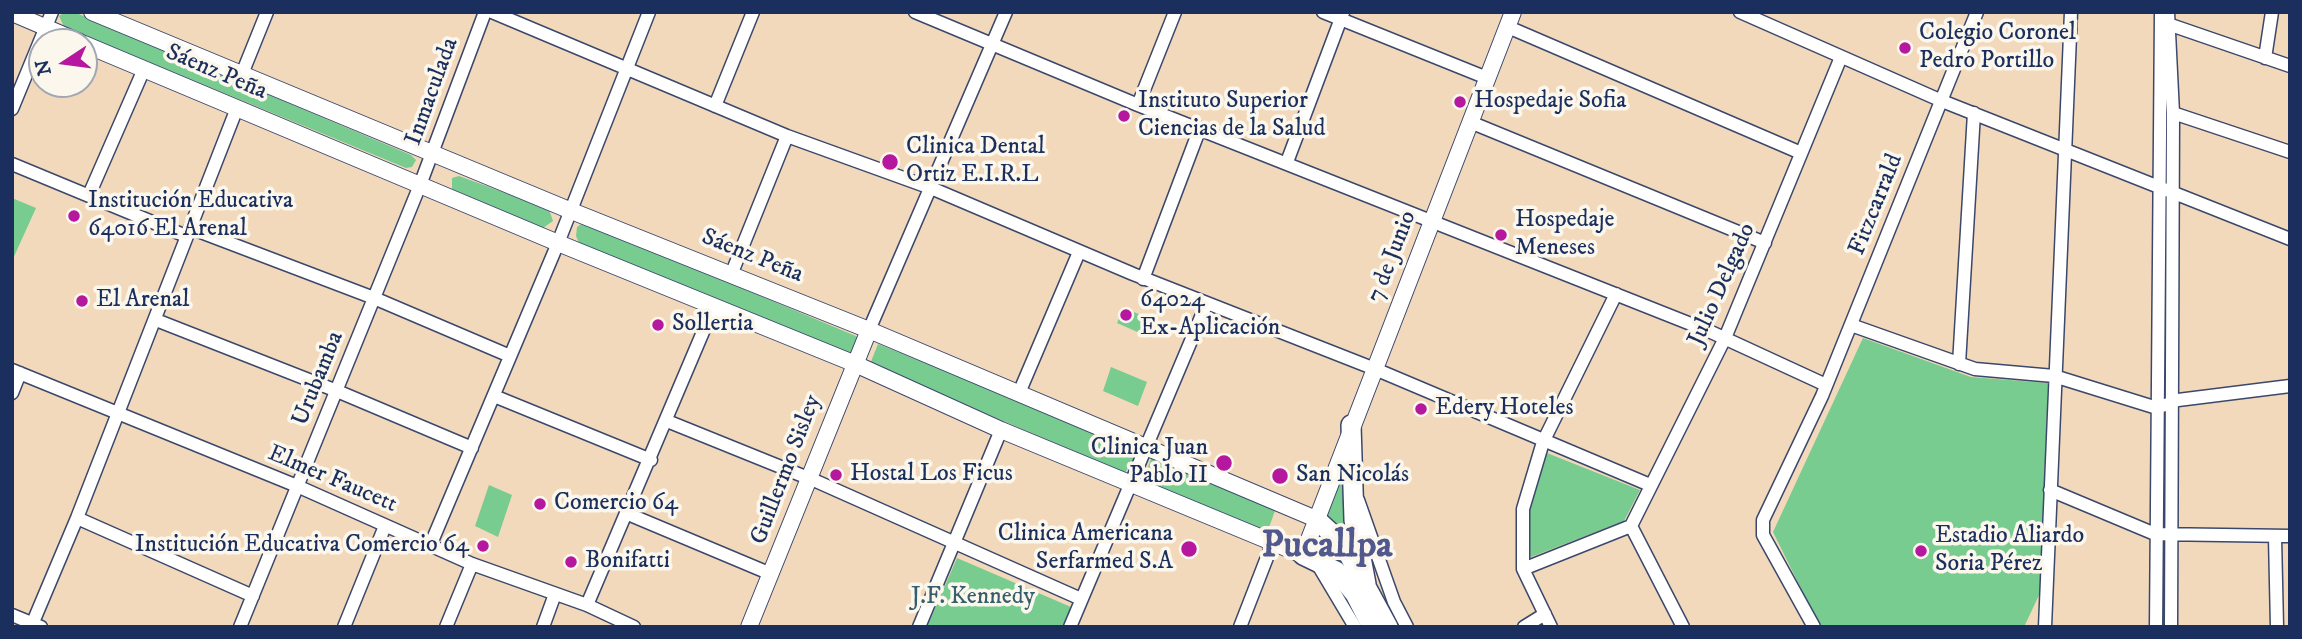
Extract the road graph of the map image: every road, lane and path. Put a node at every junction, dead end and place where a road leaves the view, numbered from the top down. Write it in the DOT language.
graph roads {
  1 [pos="92,12"];
  2 [pos="267,12"];
  3 [pos="485,12"];
  4 [pos="492,12"];
  5 [pos="649,12"];
  6 [pos="753,12"];
  7 [pos="915,12"];
  8 [pos="1006,12"];
  9 [pos="1175,12"];
  10 [pos="1323,12"];
  11 [pos="1740,12"];
  12 [pos="1977,12"];
  13 [pos="2071,12"];
  14 [pos="2272,12"];
  15 [pos="12,13"];
  16 [pos="1341,16"];
  17 [pos="2165,18"];
  18 [pos="48,20"];
  19 [pos="1511,20"];
  20 [pos="992,45"];
  21 [pos="98,50"];
  22 [pos="1841,57"];
  23 [pos="2265,58"];
  24 [pos="2290,66"];
  25 [pos="144,69"];
  26 [pos="625,69"];
  27 [pos="242,74"];
  28 [pos="1487,78"];
  29 [pos="1942,101"];
  30 [pos="1138,105"];
  31 [pos="715,106"];
  32 [pos="237,108"];
  33 [pos="12,109"];
  34 [pos="1974,113"];
  35 [pos="2173,113"];
  36 [pos="1470,122"];
  37 [pos="1200,128"];
  38 [pos="786,136"];
  39 [pos="2063,150"];
  40 [pos="2290,152"];
  41 [pos="432,153"];
  42 [pos="1801,153"];
  43 [pos="1287,162"];
  44 [pos="12,164"];
  45 [pos="420,185"];
  46 [pos="931,188"];
  47 [pos="2166,190"];
  48 [pos="89,195"];
  49 [pos="569,211"];
  50 [pos="1431,222"];
  51 [pos="188,232"];
  52 [pos="2290,239"];
  53 [pos="558,243"];
  54 [pos="1765,243"];
  55 [pos="1079,252"];
  56 [pos="731,275"];
  57 [pos="1143,279"];
  58 [pos="1616,294"];
  59 [pos="374,298"];
  60 [pos="1207,303"];
  61 [pos="714,306"];
  62 [pos="156,320"];
  63 [pos="1851,325"];
  64 [pos="869,330"];
  65 [pos="1725,338"];
  66 [pos="510,356"];
  67 [pos="853,363"];
  68 [pos="1959,364"];
  69 [pos="1375,369"];
  70 [pos="16,372"];
  71 [pos="2054,376"];
  72 [pos="1826,385"];
  73 [pos="2290,386"];
  74 [pos="337,390"];
  75 [pos="12,393"];
  76 [pos="1018,393"];
  77 [pos="494,396"];
  78 [pos="2170,404"];
  79 [pos="2157,408"];
  80 [pos="118,414"];
  81 [pos="667,421"];
  82 [pos="1351,425"];
  83 [pos="1001,430"];
  84 [pos="1543,442"];
  85 [pos="1147,446"];
  86 [pos="472,448"];
  87 [pos="651,460"];
  88 [pos="810,478"];
  89 [pos="1130,482"];
  90 [pos="1352,483"];
  91 [pos="1650,485"];
  92 [pos="298,486"];
  93 [pos="2050,490"];
  94 [pos="628,514"];
  95 [pos="77,519"];
  96 [pos="1316,519"];
  97 [pos="385,526"];
  98 [pos="1631,526"];
  99 [pos="2155,534"];
  100 [pos="2170,536"];
  101 [pos="2275,537"];
  102 [pos="2290,537"];
  103 [pos="1273,542"];
  104 [pos="953,543"];
  105 [pos="430,546"];
  106 [pos="1310,558"];
  107 [pos="472,564"];
  108 [pos="1523,569"];
  109 [pos="771,574"];
  110 [pos="1366,584"];
  111 [pos="555,594"];
  112 [pos="253,596"];
  113 [pos="1081,599"];
  114 [pos="587,605"];
  115 [pos="1545,614"];
  116 [pos="12,615"];
  117 [pos="35,625"];
  118 [pos="240,627"];
  119 [pos="344,627"];
  120 [pos="446,627"];
  121 [pos="543,627"];
  122 [pos="635,627"];
  123 [pos="749,627"];
  124 [pos="919,627"];
  125 [pos="1070,627"];
  126 [pos="1240,627"];
  127 [pos="1355,627"];
  128 [pos="1372,627"];
  129 [pos="1388,627"];
  130 [pos="1406,627"];
  131 [pos="1524,627"];
  132 [pos="1551,627"];
  133 [pos="1683,627"];
  134 [pos="1814,627"];
  135 [pos="2045,627"];
  136 [pos="2155,627"];
  137 [pos="2171,627"];
  138 [pos="2277,627"];
  1 -- 27 [label="main road, Sáenz Peña"];
  2 -- 27 [label="street"];
  3 -- 41 [label="street, Inmaculada"];
  4 -- 26 [label="street"];
  5 -- 26 [label="street"];
  6 -- 31 [label="street"];
  7 -- 20 [label="street"];
  8 -- 20 [label="street"];
  9 -- 30 [label="street"];
  10 -- 16 [label="street"];
  11 -- 22 [label="street"];
  12 -- 29 [label="street, Fitzcarrald"];
  13 -- 39 [label="street"];
  14 -- 23 [label="street"];
  15 -- 18 [label="main road, Sáenz Peña"];
  16 -- 28 [label="street"];
  16 -- 43 [label="street"];
  17 -- 23 [label="street"];
  17 -- 35 [label="street"];
  17 -- 47 [label="street"];
  18 -- 33 [label="street"];
  19 -- 28 [label="main road, 7 de Junio"];
  19 -- 42 [label="street"];
  20 -- 30 [label="street"];
  20 -- 46 [label="street"];
  21 -- 25 [label="main road, Sáenz Peña"];
  22 -- 29 [label="street"];
  22 -- 42 [label="street, Julio Delgado"];
  23 -- 24 [label="street"];
  25 -- 32 [label="main road, Sáenz Peña"];
  25 -- 48 [label="street"];
  26 -- 31 [label="street"];
  26 -- 49 [label="street"];
  27 -- 41 [label="main road, Sáenz Peña"];
  28 -- 36 [label="main road, 7 de Junio"];
  29 -- 34 [label="street"];
  29 -- 63 [label="street, Fitzcarrald"];
  30 -- 37 [label="street"];
  31 -- 38 [label="street"];
  32 -- 45 [label="main road, Sáenz Peña"];
  32 -- 51 [label="street"];
  34 -- 39 [label="street"];
  34 -- 68 [label="street"];
  35 -- 40 [label="street"];
  35 -- 47 [label="street"];
  36 -- 50 [label="main road, 7 de Junio"];
  36 -- 54 [label="street"];
  37 -- 43 [label="street"];
  37 -- 57 [label="street"];
  38 -- 46 [label="street"];
  38 -- 56 [label="street"];
  39 -- 47 [label="street"];
  39 -- 71 [label="street"];
  41 -- 45 [label="street, Inmaculada"];
  41 -- 49 [label="main road, Sáenz Peña"];
  42 -- 54 [label="street, Julio Delgado"];
  43 -- 50 [label="street"];
  44 -- 48 [label="street"];
  45 -- 53 [label="main road, Sáenz Peña"];
  45 -- 59 [label="street, Urubamba"];
  46 -- 55 [label="street"];
  46 -- 64 [label="street"];
  47 -- 52 [label="street"];
  47 -- 78 [label="street"];
  47 -- 79 [label="street"];
  48 -- 51 [label="street"];
  49 -- 53 [label="street"];
  49 -- 56 [label="main road, Sáenz Peña"];
  50 -- 58 [label="street"];
  50 -- 69 [label="main road, 7 de Junio"];
  51 -- 59 [label="street"];
  51 -- 62 [label="street"];
  53 -- 61 [label="main road, Sáenz Peña"];
  53 -- 66 [label="street"];
  54 -- 65 [label="street, Julio Delgado"];
  55 -- 57 [label="street"];
  55 -- 76 [label="street"];
  56 -- 64 [label="main road, Sáenz Peña"];
  57 -- 60 [label="street"];
  58 -- 65 [label="street"];
  58 -- 84 [label="street"];
  59 -- 66 [label="street"];
  59 -- 74 [label="street, Urubamba"];
  60 -- 69 [label="street"];
  60 -- 85 [label="street"];
  61 -- 67 [label="main road, Sáenz Peña"];
  61 -- 81 [label="street"];
  62 -- 74 [label="street"];
  62 -- 80 [label="street"];
  63 -- 68 [label="street"];
  63 -- 72 [label="street, Fitzcarrald"];
  64 -- 67 [label="main road, Guillermo Sisley"];
  64 -- 76 [label="main road, Sáenz Peña"];
  65 -- 72 [label="street"];
  65 -- 91 [label="street, Julio Delgado"];
  66 -- 77 [label="street"];
  67 -- 83 [label="main road, Sáenz Peña"];
  67 -- 88 [label="main road, Guillermo Sisley"];
  68 -- 71 [label="street"];
  69 -- 82 [label="main road, 7 de Junio"];
  69 -- 84 [label="street"];
  70 -- 75 [label="street"];
  70 -- 80 [label="street, Elmer Faucett"];
  71 -- 79 [label="street"];
  71 -- 93 [label="street"];
  72 -- 134 [label="street, Fitzcarrald"];
  73 -- 78 [label="street"];
  74 -- 86 [label="street"];
  74 -- 92 [label="street, Urubamba"];
  76 -- 85 [label="main road, Sáenz Peña"];
  77 -- 86 [label="street"];
  77 -- 87 [label="street"];
  78 -- 79 [label="street"];
  78 -- 100 [label="street"];
  79 -- 99 [label="street"];
  80 -- 92 [label="street, Elmer Faucett"];
  80 -- 95 [label="street"];
  81 -- 87 [label="street"];
  81 -- 88 [label="street"];
  82 -- 90 [label="highway"];
  82 -- 96 [label="main road, 7 de Junio"];
  83 -- 89 [label="main road, Sáenz Peña"];
  83 -- 104 [label="street"];
  84 -- 91 [label="street"];
  84 -- 108 [label="street"];
  85 -- 89 [label="street"];
  85 -- 96 [label="main road, Sáenz Peña"];
  86 -- 105 [label="street"];
  87 -- 94 [label="street"];
  88 -- 104 [label="street"];
  88 -- 109 [label="main road, Guillermo Sisley"];
  89 -- 103 [label="main road, Sáenz Peña"];
  89 -- 113 [label="street"];
  90 -- 110 [label="highway"];
  90 -- 130 [label="street"];
  91 -- 98 [label="street, Julio Delgado"];
  92 -- 97 [label="street, Elmer Faucett"];
  92 -- 112 [label="street, Urubamba"];
  93 -- 99 [label="street"];
  93 -- 135 [label="street"];
  94 -- 109 [label="street"];
  94 -- 114 [label="street"];
  95 -- 112 [label="street"];
  95 -- 117 [label="street"];
  96 -- 106 [label="main road, 7 de Junio"];
  96 -- 110 [label="highway, Sáenz Peña"];
  97 -- 105 [label="street, Elmer Faucett"];
  97 -- 119 [label="street"];
  98 -- 108 [label="street"];
  98 -- 133 [label="street"];
  99 -- 100 [label="street"];
  99 -- 136 [label="street"];
  100 -- 101 [label="street"];
  100 -- 137 [label="street"];
  101 -- 102 [label="street"];
  101 -- 138 [label="street"];
  103 -- 106 [label="main road, Sáenz Peña"];
  103 -- 126 [label="street"];
  104 -- 113 [label="street"];
  104 -- 124 [label="street"];
  105 -- 107 [label="street, Elmer Faucett"];
  106 -- 127 [label="street"];
  106 -- 128 [label="highway, Sáenz Peña"];
  107 -- 111 [label="street, Elmer Faucett"];
  107 -- 120 [label="street"];
  108 -- 115 [label="street"];
  109 -- 123 [label="main road, Guillermo Sisley"];
  110 -- 129 [label="highway"];
  111 -- 114 [label="street, Elmer Faucett"];
  111 -- 121 [label="street"];
  112 -- 118 [label="street, Urubamba"];
  113 -- 125 [label="street"];
  114 -- 122 [label="street, Elmer Faucett"];
  115 -- 131 [label="street"];
  115 -- 132 [label="street"];
  116 -- 117 [label="street"];
}
